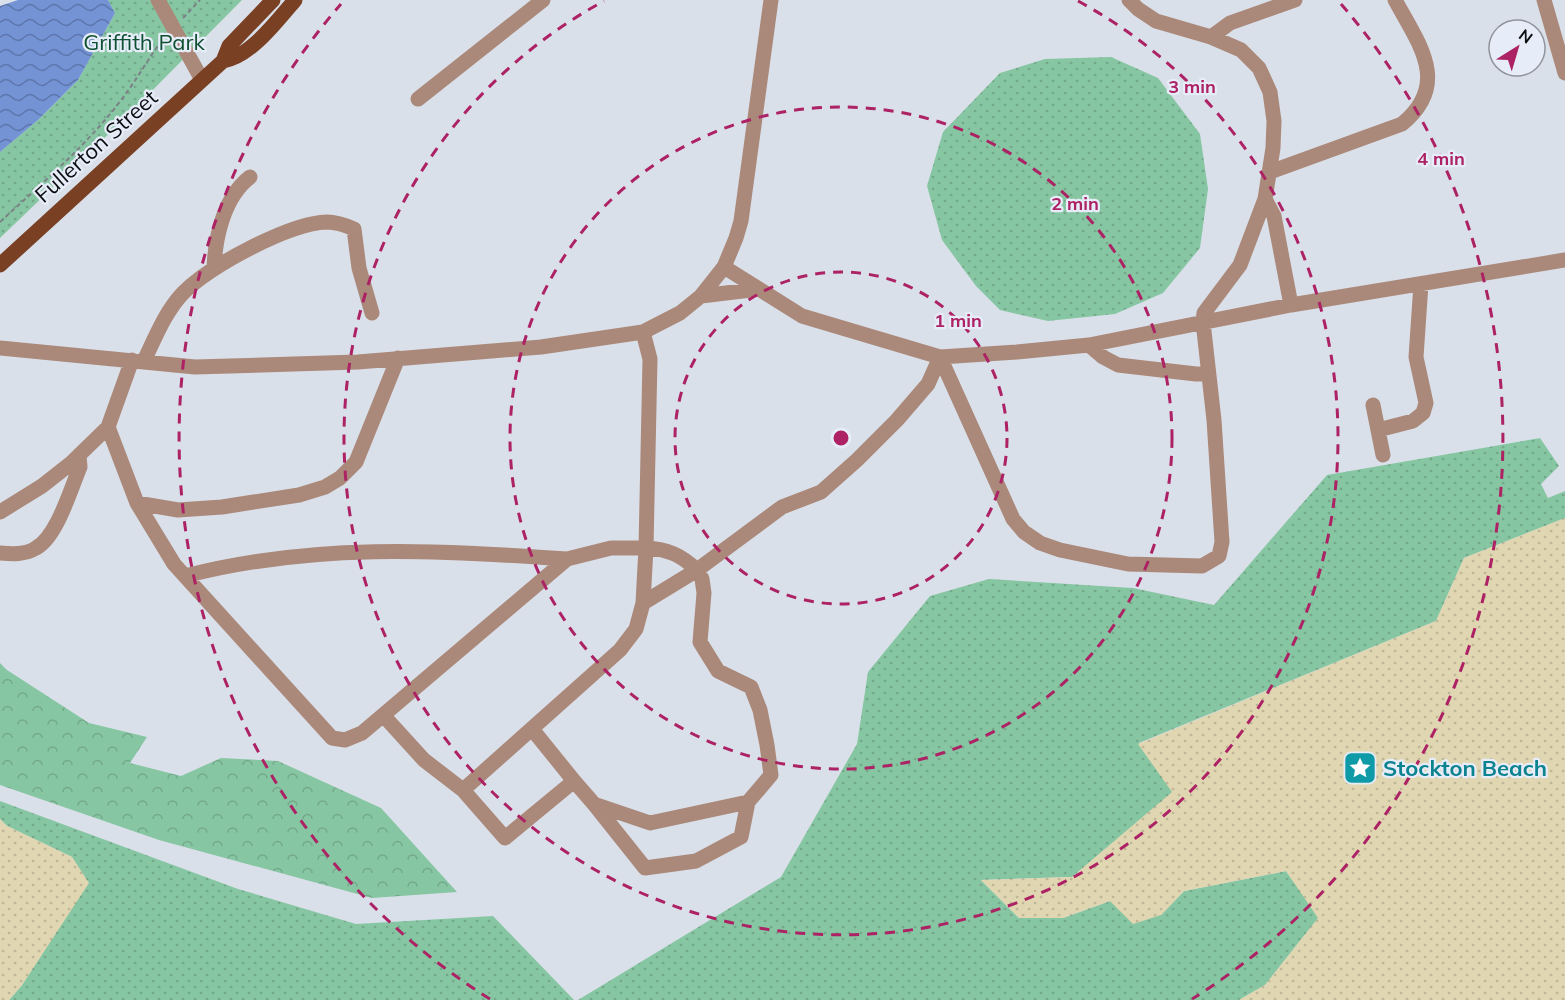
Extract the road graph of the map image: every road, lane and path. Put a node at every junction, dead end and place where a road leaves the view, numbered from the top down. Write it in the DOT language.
graph roads {
  1 [pos="158,0"];
  2 [pos="200,0"];
  3 [pos="273,0"];
  4 [pos="295,0"];
  5 [pos="543,0"];
  6 [pos="771,0"];
  7 [pos="1129,0"];
  8 [pos="1295,0"];
  9 [pos="1395,0"];
  10 [pos="1544,0"];
  11 [pos="173,28"];
  12 [pos="1211,37"];
  13 [pos="223,61"];
  14 [pos="1565,73"];
  15 [pos="202,80"];
  16 [pos="418,99"];
  17 [pos="1270,172"];
  18 [pos="250,177"];
  19 [pos="1265,199"];
  20 [pos="0,222"];
  21 [pos="1565,260"];
  22 [pos="0,265"];
  23 [pos="724,267"];
  24 [pos="214,269"];
  25 [pos="1421,284"];
  26 [pos="759,289"];
  27 [pos="701,296"];
  28 [pos="1291,305"];
  29 [pos="372,314"];
  30 [pos="1203,322"];
  31 [pos="643,332"];
  32 [pos="1089,345"];
  33 [pos="0,348"];
  34 [pos="940,357"];
  35 [pos="398,358"];
  36 [pos="138,360"];
  37 [pos="1207,373"];
  38 [pos="1373,405"];
  39 [pos="108,427"];
  40 [pos="1378,429"];
  41 [pos="1383,454"];
  42 [pos="80,455"];
  43 [pos="137,503"];
  44 [pos="0,512"];
  45 [pos="646,548"];
  46 [pos="0,553"];
  47 [pos="567,559"];
  48 [pos="697,570"];
  49 [pos="185,576"];
  50 [pos="643,603"];
  51 [pos="383,715"];
  52 [pos="532,729"];
  53 [pos="574,781"];
  54 [pos="463,790"];
  55 [pos="748,802"];
  56 [pos="594,804"];
  1 -- 11 [label="lane"];
  2 -- 11 [label="path"];
  3 -- 13 [label="main road, Fullerton Street"];
  4 -- 13 [label="main road, Fullerton Street"];
  5 -- 16 [label="lane"];
  6 -- 23 [label="lane"];
  7 -- 12 [label="lane"];
  8 -- 12 [label="lane"];
  9 -- 17 [label="lane"];
  10 -- 14 [label="lane"];
  11 -- 15 [label="lane"];
  11 -- 20 [label="path"];
  12 -- 17 [label="lane"];
  13 -- 15 [label="main road, Fullerton Street"];
  15 -- 22 [label="main road, Fullerton Street"];
  17 -- 19 [label="lane"];
  18 -- 24 [label="lane"];
  19 -- 28 [label="lane"];
  19 -- 30 [label="lane"];
  21 -- 25 [label="lane"];
  23 -- 26 [label="lane"];
  23 -- 27 [label="lane"];
  24 -- 29 [label="lane"];
  24 -- 36 [label="lane"];
  25 -- 28 [label="lane"];
  25 -- 40 [label="lane"];
  26 -- 27 [label="lane"];
  26 -- 34 [label="lane"];
  27 -- 31 [label="lane"];
  28 -- 30 [label="lane"];
  30 -- 32 [label="lane"];
  30 -- 37 [label="lane"];
  31 -- 35 [label="lane"];
  31 -- 45 [label="lane"];
  32 -- 34 [label="lane"];
  32 -- 37 [label="lane"];
  33 -- 36 [label="lane"];
  34 -- 37 [label="lane"];
  34 -- 48 [label="lane"];
  35 -- 36 [label="lane"];
  35 -- 43 [label="lane"];
  36 -- 39 [label="lane"];
  38 -- 40 [label="lane"];
  39 -- 42 [label="lane"];
  39 -- 43 [label="lane"];
  40 -- 41 [label="lane"];
  42 -- 44 [label="lane"];
  42 -- 46 [label="lane"];
  43 -- 49 [label="lane"];
  45 -- 47 [label="lane"];
  45 -- 48 [label="lane"];
  45 -- 50 [label="lane"];
  47 -- 49 [label="lane"];
  47 -- 51 [label="lane"];
  48 -- 50 [label="lane"];
  48 -- 55 [label="lane"];
  49 -- 51 [label="lane"];
  50 -- 52 [label="lane"];
  51 -- 54 [label="lane"];
  52 -- 53 [label="lane"];
  52 -- 54 [label="lane"];
  53 -- 54 [label="lane"];
  53 -- 56 [label="lane"];
  55 -- 56 [label="lane"];
  55 -- 56 [label="lane"];
}
